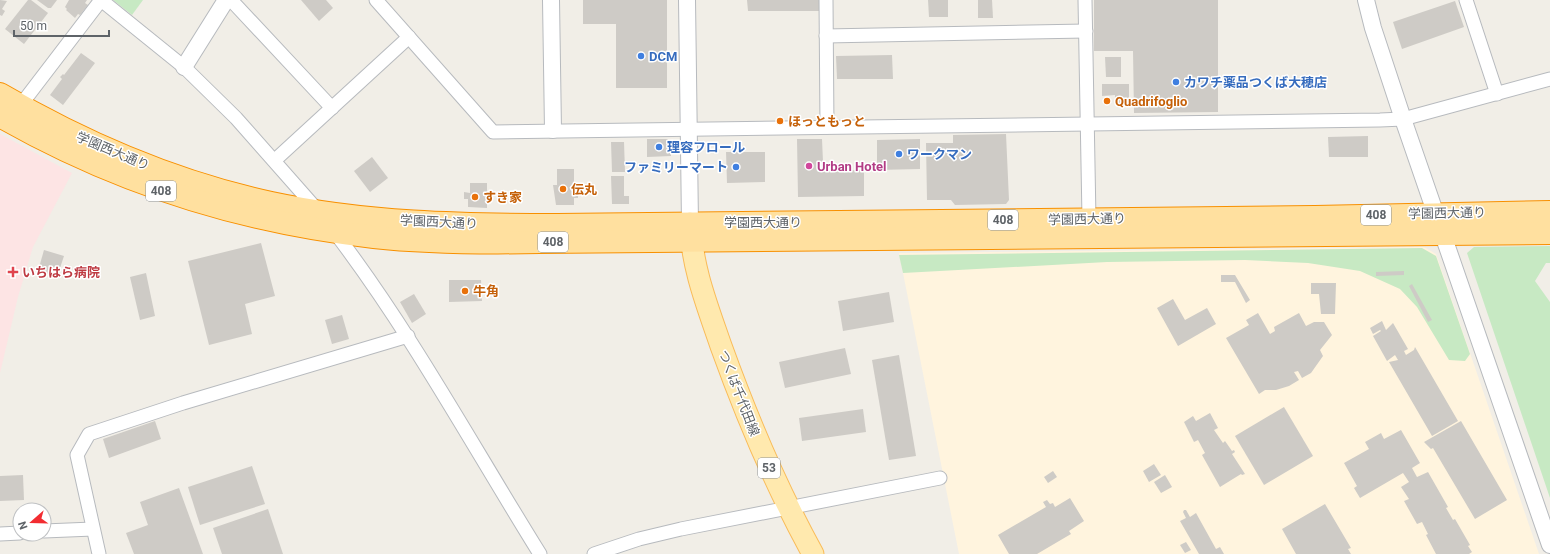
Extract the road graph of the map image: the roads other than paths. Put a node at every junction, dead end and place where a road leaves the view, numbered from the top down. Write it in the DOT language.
graph roads {
  1 [pos="101,0"];
  2 [pos="226,0"];
  3 [pos="231,0"];
  4 [pos="376,0"];
  5 [pos="551,0"];
  6 [pos="687,0"];
  7 [pos="826,0"];
  8 [pos="1085,0"];
  9 [pos="1366,0"];
  10 [pos="1466,0"];
  11 [pos="1086,31"];
  12 [pos="826,36"];
  13 [pos="409,37"];
  14 [pos="184,68"];
  15 [pos="1550,79"];
  16 [pos="0,94"];
  17 [pos="1497,94"];
  18 [pos="20,106"];
  19 [pos="332,108"];
  20 [pos="0,116"];
  21 [pos="1403,119"];
  22 [pos="1087,124"];
  23 [pos="827,127"];
  24 [pos="689,129"];
  25 [pos="553,130"];
  26 [pos="275,160"];
  27 [pos="318,211"];
  28 [pos="1550,212"];
  29 [pos="1436,213"];
  30 [pos="1089,219"];
  31 [pos="334,231"];
  32 [pos="691,232"];
  33 [pos="1550,232"];
  34 [pos="1443,234"];
  35 [pos="408,336"];
  36 [pos="940,478"];
  37 [pos="788,508"];
  38 [pos="92,529"];
  39 [pos="52,531"];
  40 [pos="12,533"];
  41 [pos="0,534"];
  42 [pos="1550,545"];
  43 [pos="99,554"];
  44 [pos="540,554"];
  45 [pos="594,554"];
  46 [pos="813,554"];
  1 -- 14 [label="street"];
  1 -- 18 [label="street"];
  2 -- 14 [label="street"];
  3 -- 19 [label="street"];
  4 -- 13 [label="street"];
  5 -- 25 [label="street"];
  6 -- 24 [label="street"];
  7 -- 12 [label="street"];
  8 -- 11 [label="street"];
  9 -- 21 [label="street"];
  10 -- 17 [label="street"];
  11 -- 12 [label="street"];
  11 -- 22 [label="street"];
  12 -- 23 [label="street"];
  13 -- 19 [label="street"];
  13 -- 25 [label="street"];
  14 -- 26 [label="street"];
  15 -- 17 [label="street"];
  16 -- 18 [label="highway, 学園西大通り / 408"];
  17 -- 21 [label="street"];
  18 -- 27 [label="highway, 学園西大通り / 408"];
  19 -- 26 [label="street"];
  20 -- 31 [label="highway, 学園西大通り / 408"];
  21 -- 22 [label="street"];
  21 -- 29 [label="street"];
  22 -- 23 [label="street"];
  22 -- 30 [label="street"];
  23 -- 24 [label="street"];
  24 -- 25 [label="street"];
  24 -- 32 [label="street"];
  26 -- 27 [label="street"];
  27 -- 31 [label="street"];
  27 -- 32 [label="highway, 学園西大通り / 408"];
  28 -- 29 [label="highway, 学園西大通り / 408"];
  29 -- 30 [label="highway, 学園西大通り / 408"];
  29 -- 34 [label="street"];
  30 -- 32 [label="highway, 学園西大通り / 408"];
  31 -- 32 [label="highway, 学園西大通り / 408"];
  31 -- 35 [label="street"];
  32 -- 34 [label="highway, 学園西大通り / 408"];
  32 -- 37 [label="main road, つくば千代田線 / 53"];
  33 -- 34 [label="highway, 学園西大通り / 408"];
  34 -- 42 [label="street"];
  35 -- 38 [label="street"];
  35 -- 44 [label="street"];
  36 -- 37 [label="street"];
  37 -- 45 [label="street"];
  37 -- 46 [label="main road, つくば千代田線 / 53"];
  38 -- 39 [label="street"];
  38 -- 43 [label="street"];
  40 -- 41 [label="street"];
}
